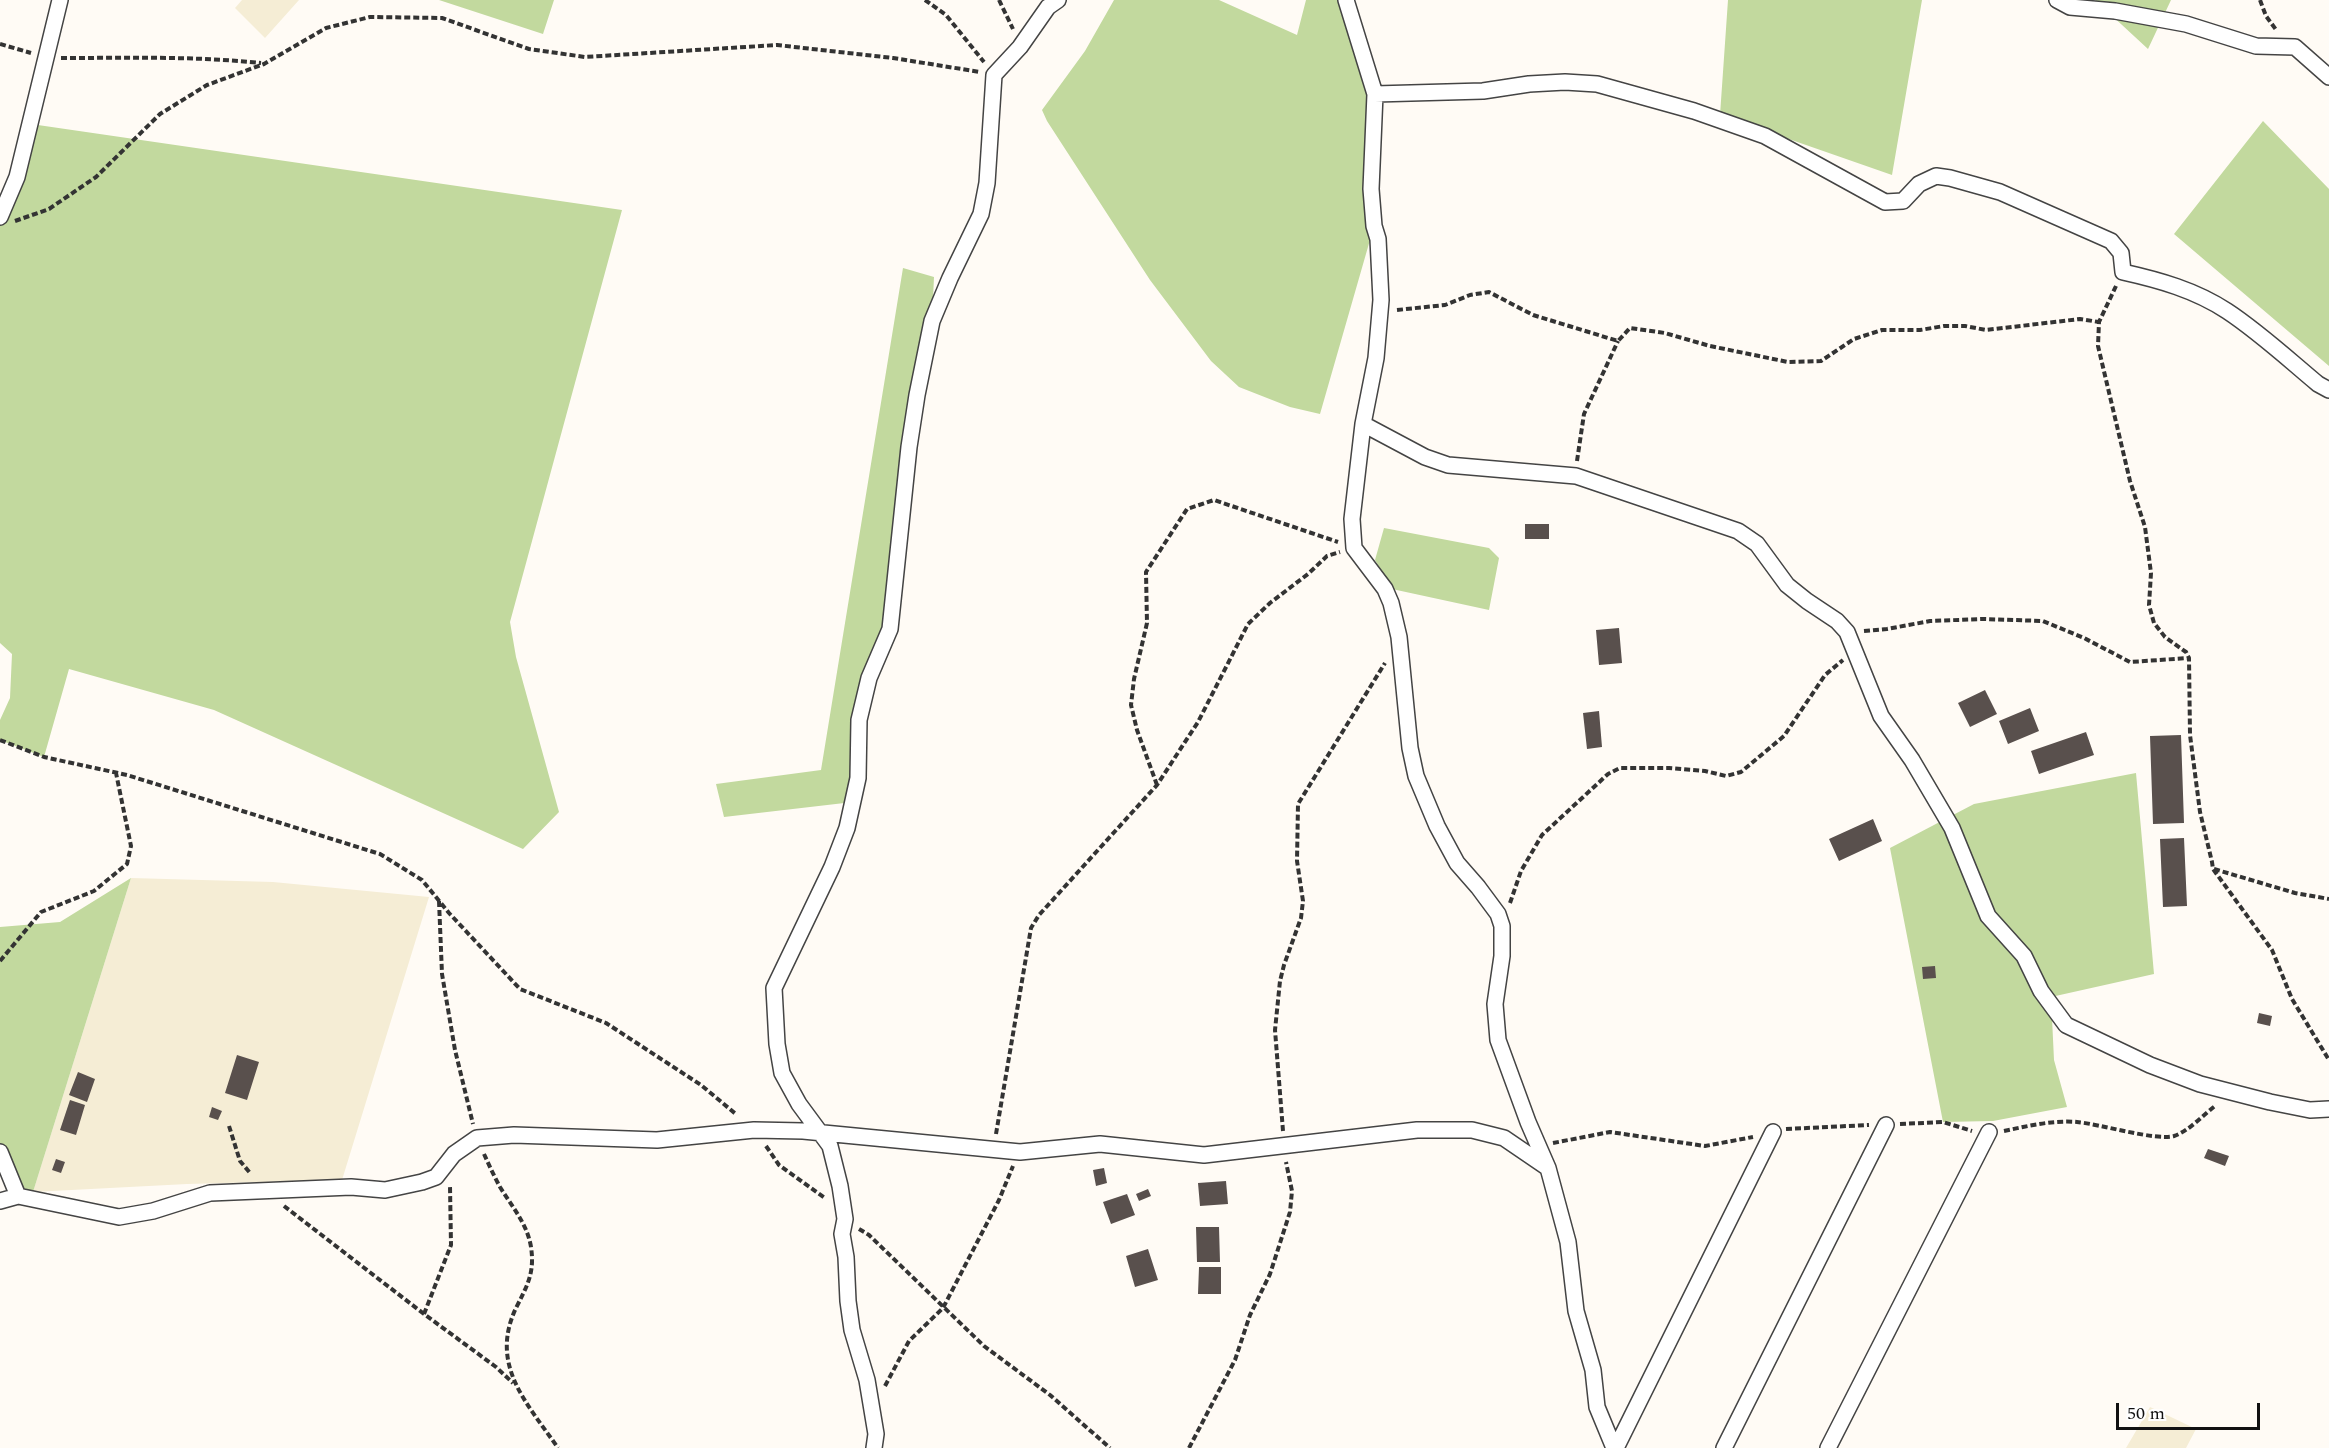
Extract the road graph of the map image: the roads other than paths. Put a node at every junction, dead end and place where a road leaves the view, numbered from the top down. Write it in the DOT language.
graph roads {
  1 [pos="60,0"];
  2 [pos="1058,0"];
  3 [pos="1346,0"];
  4 [pos="2057,0"];
  5 [pos="2329,77"];
  6 [pos="1375,94"];
  7 [pos="5,220"];
  8 [pos="2329,390"];
  9 [pos="1363,424"];
  10 [pos="2329,1109"];
  11 [pos="1886,1125"];
  12 [pos="821,1132"];
  13 [pos="1773,1132"];
  14 [pos="1989,1132"];
  15 [pos="0,1152"];
  16 [pos="1548,1168"];
  17 [pos="18,1196"];
  18 [pos="0,1201"];
  19 [pos="874,1448"];
  20 [pos="1615,1448"];
  21 [pos="1724,1448"];
  22 [pos="1828,1448"];
  1 -- 7 [label="street"];
  2 -- 12 [label="street"];
  3 -- 6 [label="street"];
  4 -- 5 [label="street"];
  6 -- 8 [label="street"];
  6 -- 9 [label="street"];
  9 -- 10 [label="street"];
  9 -- 16 [label="street"];
  11 -- 21 [label="street"];
  12 -- 16 [label="street"];
  12 -- 17 [label="street"];
  12 -- 19 [label="street"];
  13 -- 20 [label="street"];
  14 -- 22 [label="street"];
  15 -- 17 [label="street"];
  16 -- 20 [label="street"];
  17 -- 18 [label="street"];
}
